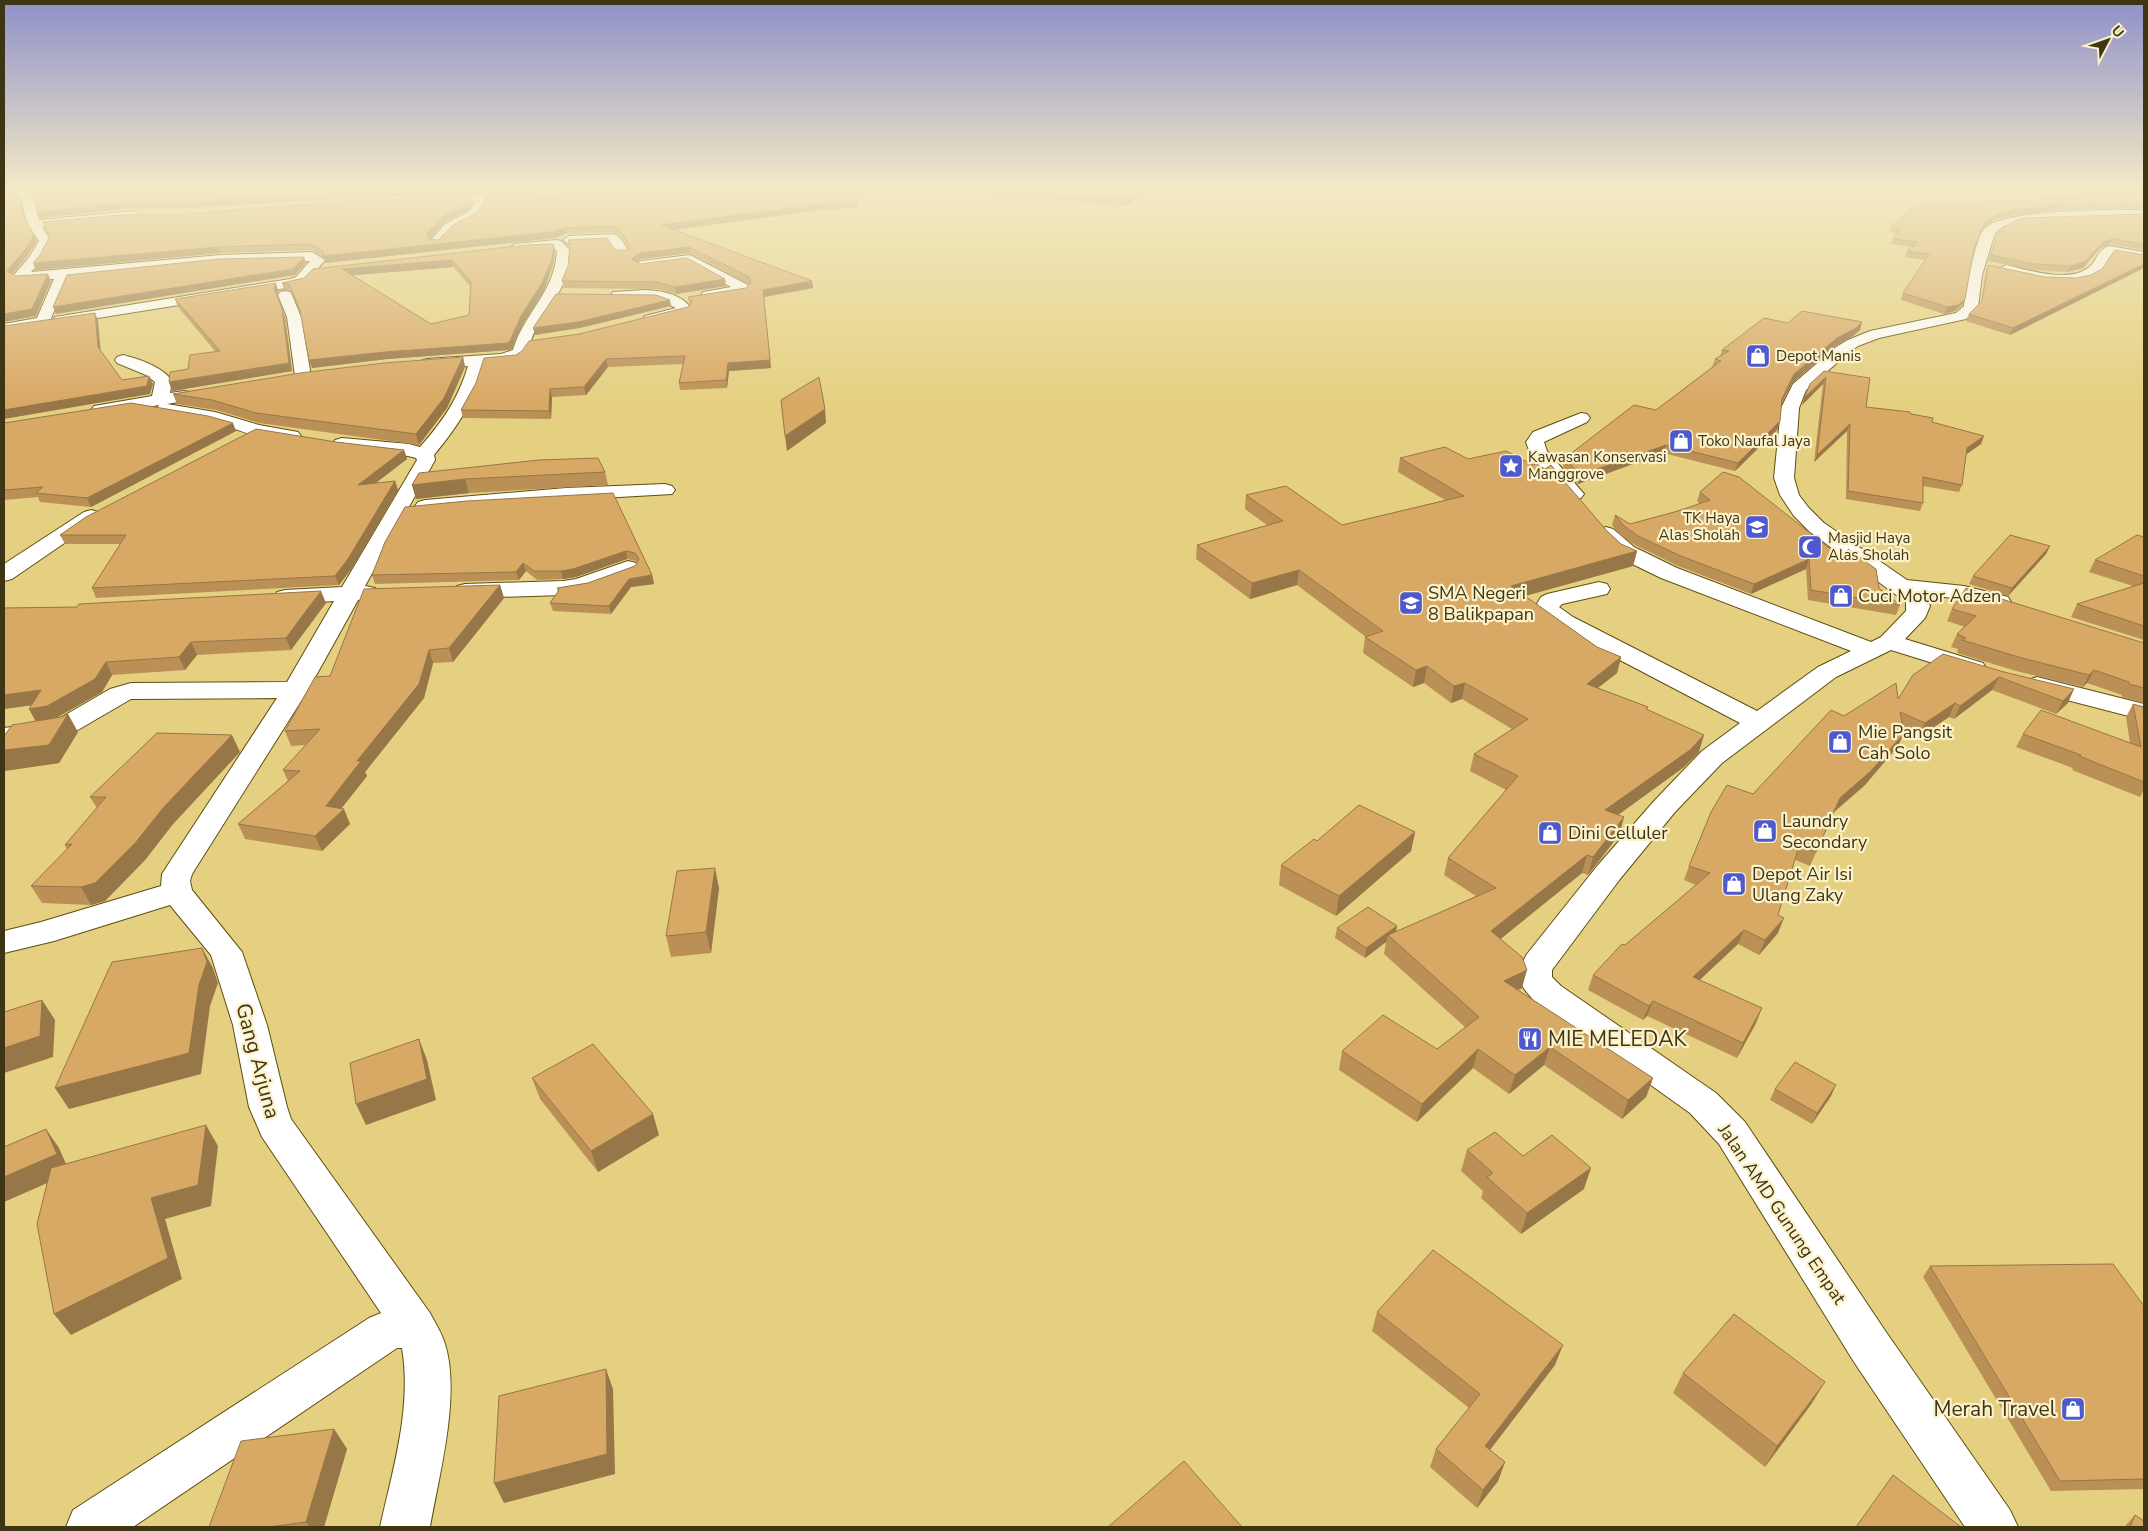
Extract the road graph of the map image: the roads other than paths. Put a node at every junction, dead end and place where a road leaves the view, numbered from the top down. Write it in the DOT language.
graph roads {
  1 [pos="35,258"];
  2 [pos="238,258"];
  3 [pos="317,258"];
  4 [pos="564,258"];
  5 [pos="1988,258"];
  6 [pos="2103,258"];
  7 [pos="640,265"];
  8 [pos="1988,266"];
  9 [pos="330,268"];
  10 [pos="310,270"];
  11 [pos="12,274"];
  12 [pos="63,275"];
  13 [pos="552,294"];
  14 [pos="572,294"];
  15 [pos="601,294"];
  16 [pos="285,295"];
  17 [pos="676,300"];
  18 [pos="43,322"];
  19 [pos="637,322"];
  20 [pos="4,328"];
  21 [pos="542,340"];
  22 [pos="523,343"];
  23 [pos="123,360"];
  24 [pos="478,360"];
  25 [pos="414,364"];
  26 [pos="321,374"];
  27 [pos="302,376"];
  28 [pos="284,379"];
  29 [pos="198,393"];
  30 [pos="160,400"];
  31 [pos="132,404"];
  32 [pos="83,413"];
  33 [pos="1581,418"];
  34 [pos="256,430"];
  35 [pos="233,442"];
  36 [pos="424,454"];
  37 [pos="665,490"];
  38 [pos="107,507"];
  39 [pos="399,508"];
  40 [pos="628,568"];
  41 [pos="4,574"];
  42 [pos="1903,587"];
  43 [pos="1599,589"];
  44 [pos="441,591"];
  45 [pos="392,592"];
  46 [pos="352,593"];
  47 [pos="262,598"];
  48 [pos="2022,609"];
  49 [pos="1881,647"];
  50 [pos="295,690"];
  51 [pos="2144,712"];
  52 [pos="1758,722"];
  53 [pos="4,736"];
  54 [pos="177,892"];
  55 [pos="4,942"];
  56 [pos="414,1327"];
  57 [pos="90,1527"];
  58 [pos="405,1527"];
  59 [pos="1993,1527"];
  1 -- 11 [label="street"];
  2 -- 12 [label="street"];
  3 -- 10 [label="street"];
  4 -- 13 [label="street"];
  5 -- 8 [label="street, Jalan AMD Gunung Empat"];
  6 -- 8 [label="street"];
  7 -- 17 [label="street"];
  8 -- 42 [label="street, Jalan AMD Gunung Empat"];
  9 -- 10 [label="street"];
  10 -- 18 [label="street"];
  11 -- 12 [label="street"];
  12 -- 18 [label="street"];
  13 -- 14 [label="street"];
  13 -- 22 [label="street"];
  15 -- 17 [label="street"];
  16 -- 27 [label="street"];
  17 -- 19 [label="street"];
  18 -- 20 [label="street"];
  21 -- 22 [label="street"];
  22 -- 24 [label="street"];
  23 -- 30 [label="street"];
  24 -- 25 [label="street"];
  24 -- 36 [label="street"];
  26 -- 27 [label="street"];
  27 -- 28 [label="street"];
  29 -- 30 [label="street"];
  30 -- 31 [label="street"];
  31 -- 32 [label="street"];
  31 -- 34 [label="street"];
  33 -- 49 [label="street"];
  34 -- 35 [label="street"];
  34 -- 36 [label="street"];
  36 -- 39 [label="street"];
  37 -- 39 [label="street"];
  38 -- 41 [label="street"];
  39 -- 46 [label="street"];
  40 -- 44 [label="street"];
  42 -- 48 [label="street"];
  42 -- 49 [label="street, Jalan AMD Gunung Empat"];
  43 -- 52 [label="street"];
  45 -- 46 [label="street"];
  46 -- 47 [label="street"];
  46 -- 50 [label="street"];
  49 -- 51 [label="street"];
  49 -- 52 [label="street, Jalan AMD Gunung Empat"];
  50 -- 53 [label="street"];
  50 -- 54 [label="street"];
  52 -- 59 [label="street, Jalan AMD Gunung Empat"];
  54 -- 55 [label="street"];
  54 -- 56 [label="street, Gang Arjuna"];
  56 -- 57 [label="street"];
  56 -- 58 [label="street, Gang Arjuna"];
}
